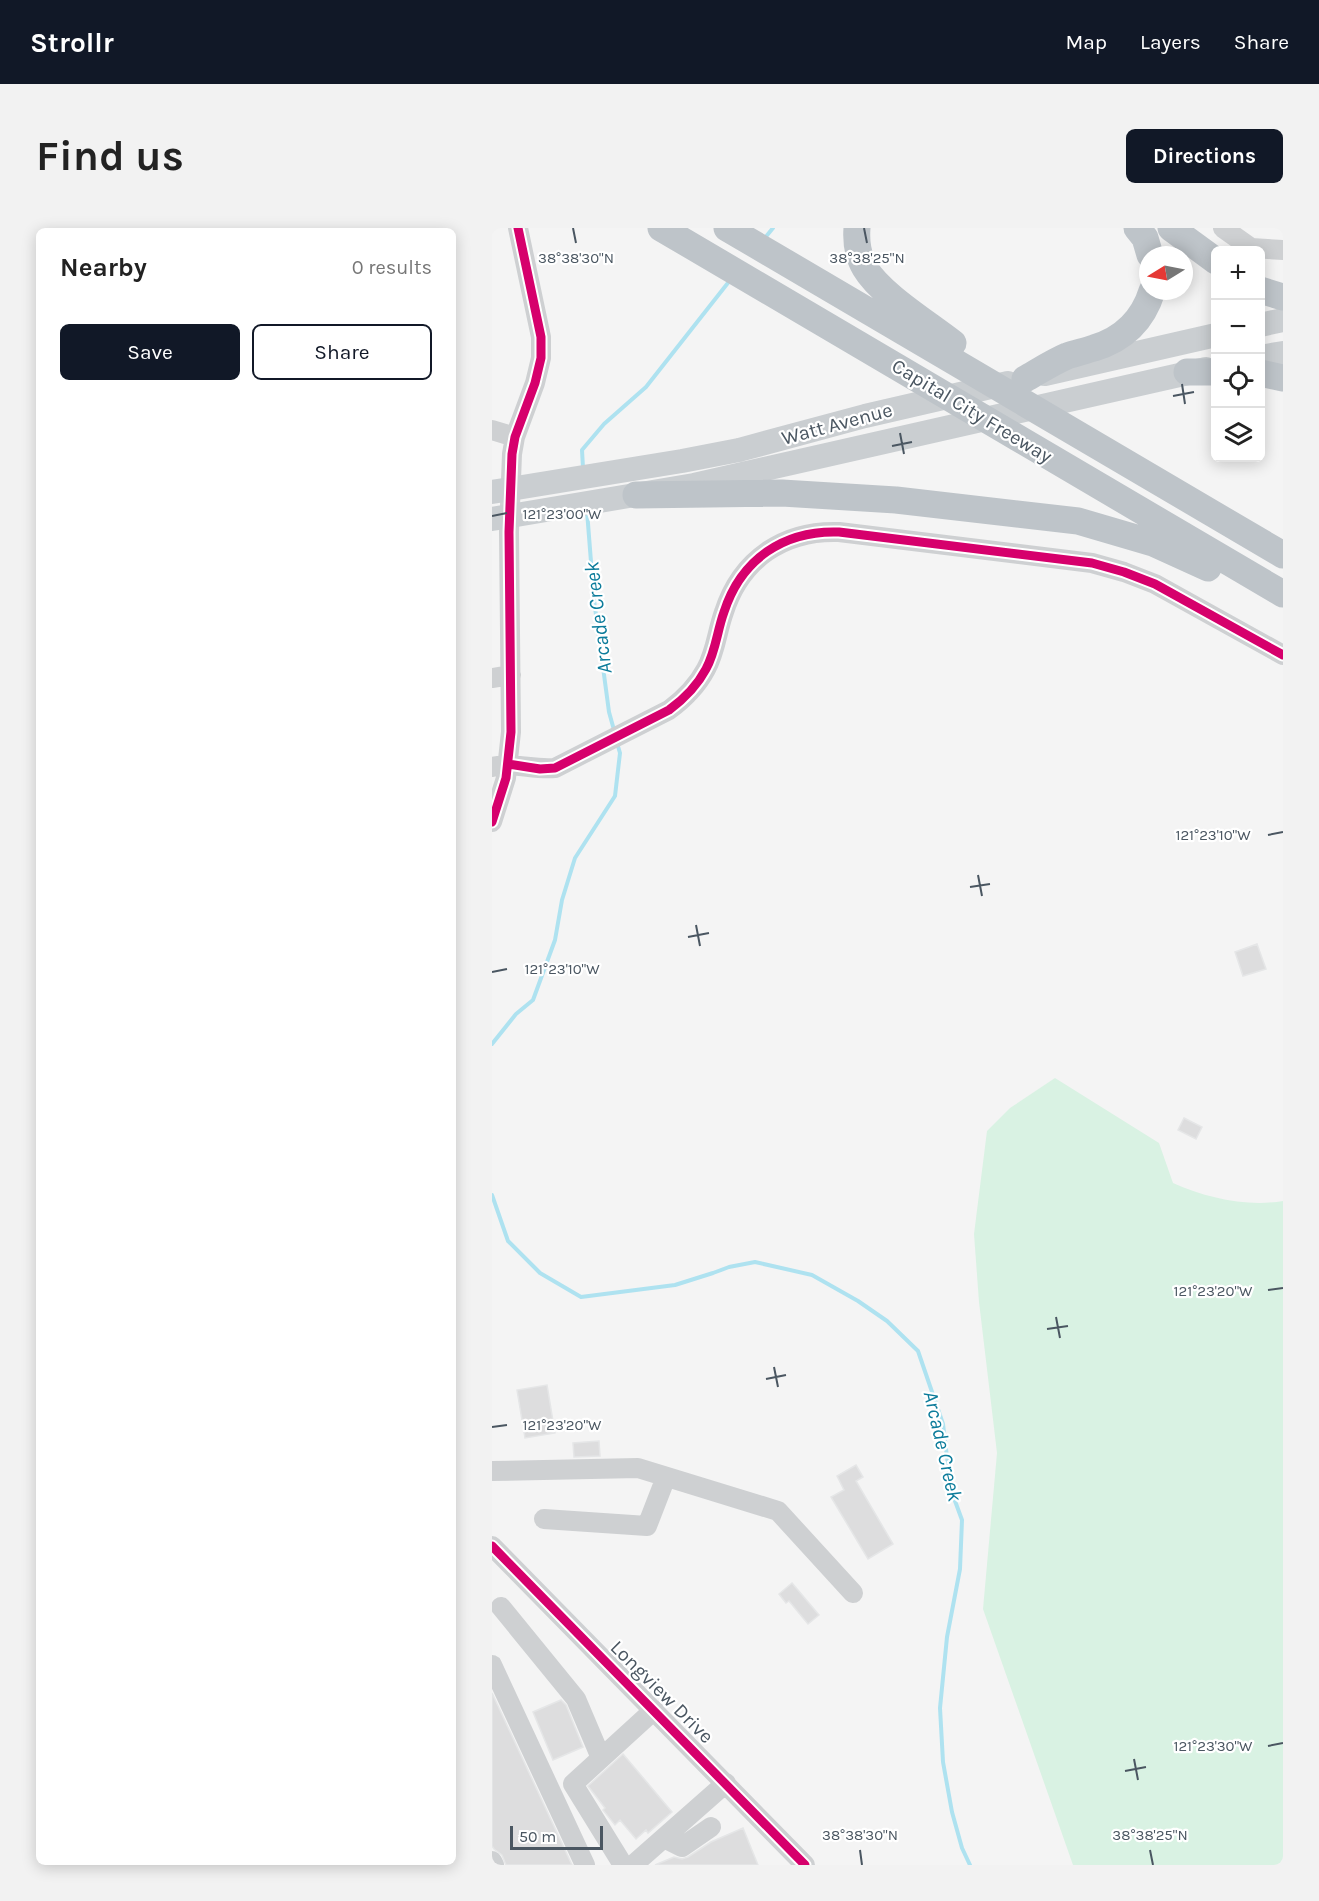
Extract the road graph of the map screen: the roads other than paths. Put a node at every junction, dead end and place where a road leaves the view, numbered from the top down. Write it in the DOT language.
graph roads {
  1 [pos="518,228"];
  2 [pos="661,228"];
  3 [pos="727,228"];
  4 [pos="857,228"];
  5 [pos="1137,228"];
  6 [pos="1172,228"];
  7 [pos="1223,228"];
  8 [pos="1147,246"];
  9 [pos="1283,250"];
  10 [pos="1211,258"];
  11 [pos="1265,292"];
  12 [pos="1283,297"];
  13 [pos="1149,300"];
  14 [pos="1283,320"];
  15 [pos="1265,324"];
  16 [pos="1211,336"];
  17 [pos="1283,353"];
  18 [pos="1265,356"];
  19 [pos="1211,368"];
  20 [pos="1187,372"];
  21 [pos="1211,372"];
  22 [pos="1265,374"];
  23 [pos="1283,378"];
  24 [pos="1025,379"];
  25 [pos="1056,411"];
  26 [pos="492,430"];
  27 [pos="515,437"];
  28 [pos="629,488"];
  29 [pos="501,490"];
  30 [pos="501,518"];
  31 [pos="1233,525"];
  32 [pos="1283,543"];
  33 [pos="1283,555"];
  34 [pos="501,560"];
  35 [pos="1283,594"];
  36 [pos="1283,602"];
  37 [pos="501,641"];
  38 [pos="1283,655"];
  39 [pos="501,677"];
  40 [pos="500,765"];
  41 [pos="492,822"];
  42 [pos="492,1471"];
  43 [pos="666,1477"];
  44 [pos="544,1519"];
  45 [pos="492,1546"];
  46 [pos="854,1593"];
  47 [pos="501,1607"];
  48 [pos="492,1665"];
  49 [pos="654,1710"];
  50 [pos="601,1758"];
  51 [pos="726,1783"];
  52 [pos="711,1827"];
  53 [pos="664,1838"];
  54 [pos="585,1865"];
  55 [pos="623,1865"];
  56 [pos="633,1865"];
  57 [pos="805,1865"];
  1 -- 27 [label="street"];
  2 -- 35 [label="highway, Capital City Freeway"];
  3 -- 25 [label="highway, Capital City Freeway"];
  4 -- 25 [label="highway"];
  5 -- 8 [label="highway"];
  6 -- 10 [label="highway"];
  7 -- 9 [label="street"];
  11 -- 12 [label="highway"];
  13 -- 24 [label="highway"];
  14 -- 15 [label="main road"];
  16 -- 24 [label="main road, Watt Avenue"];
  17 -- 18 [label="main road"];
  19 -- 20 [label="main road, Watt Avenue"];
  20 -- 21 [label="highway"];
  20 -- 25 [label="main road, Watt Avenue"];
  22 -- 23 [label="highway"];
  24 -- 28 [label="main road, Watt Avenue"];
  25 -- 28 [label="main road, Watt Avenue"];
  25 -- 31 [label="highway, Capital City Freeway"];
  26 -- 27 [label="street"];
  27 -- 29 [label="street"];
  28 -- 29 [label="main road, Watt Avenue"];
  28 -- 30 [label="main road, Watt Avenue"];
  28 -- 36 [label="highway"];
  29 -- 30 [label="street"];
  30 -- 34 [label="street"];
  31 -- 32 [label="highway"];
  31 -- 33 [label="highway, Capital City Freeway"];
  34 -- 37 [label="street"];
  37 -- 39 [label="street"];
  38 -- 40 [label="street"];
  39 -- 40 [label="street"];
  40 -- 41 [label="street"];
  42 -- 43 [label="street"];
  43 -- 44 [label="street"];
  43 -- 46 [label="street"];
  45 -- 49 [label="street, Longview Drive"];
  47 -- 50 [label="street"];
  48 -- 54 [label="street"];
  49 -- 50 [label="street"];
  49 -- 51 [label="street, Longview Drive"];
  50 -- 55 [label="street"];
  51 -- 53 [label="street"];
  51 -- 57 [label="street, Longview Drive"];
  52 -- 53 [label="street"];
  53 -- 56 [label="street"];
}
